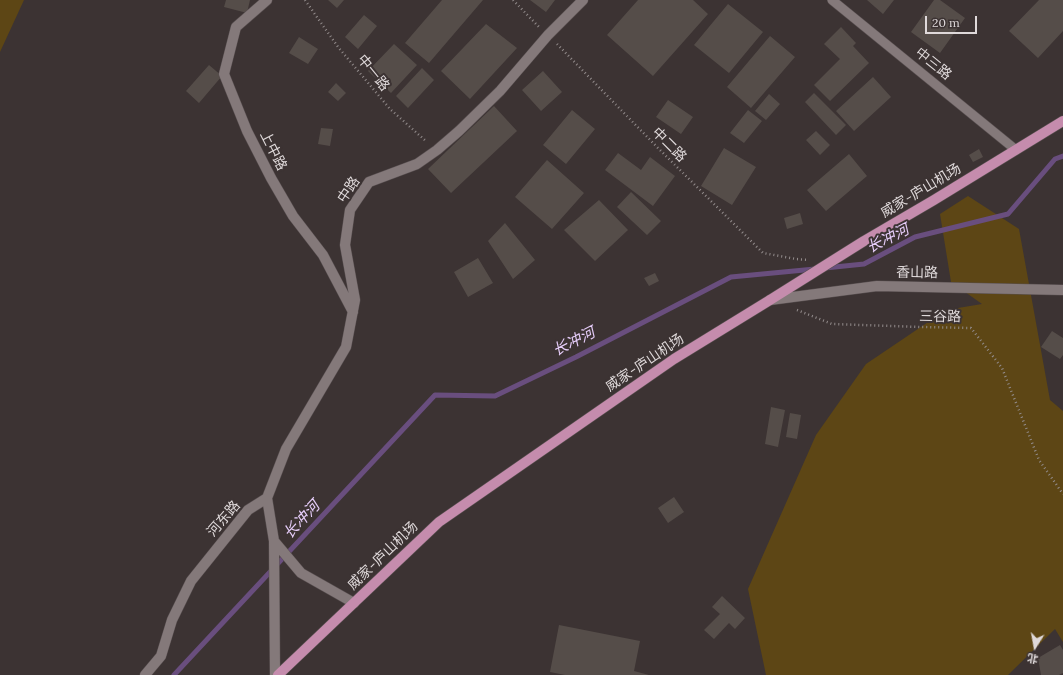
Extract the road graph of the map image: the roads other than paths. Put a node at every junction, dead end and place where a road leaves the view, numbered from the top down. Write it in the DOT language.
graph roads {
  1 [pos="268,0"];
  2 [pos="583,0"];
  3 [pos="832,0"];
  4 [pos="1063,120"];
  5 [pos="1016,150"];
  6 [pos="1063,290"];
  7 [pos="770,300"];
  8 [pos="353,312"];
  9 [pos="267,498"];
  10 [pos="274,541"];
  11 [pos="354,603"];
  12 [pos="145,675"];
  13 [pos="275,675"];
  14 [pos="278,675"];
  1 -- 8 [label="street, 上中路"];
  2 -- 8 [label="street, 中路"];
  3 -- 5 [label="lane, 中三路"];
  4 -- 5 [label="main road, 威家-庐山机场"];
  5 -- 7 [label="main road, 威家-庐山机场"];
  6 -- 7 [label="street, 香山路"];
  7 -- 11 [label="main road, 威家-庐山机场"];
  8 -- 9 [label="street, 中路"];
  9 -- 10 [label="street"];
  9 -- 12 [label="street, 河东路"];
  10 -- 11 [label="street"];
  10 -- 13 [label="street"];
  11 -- 14 [label="main road, 威家-庐山机场"];
}
